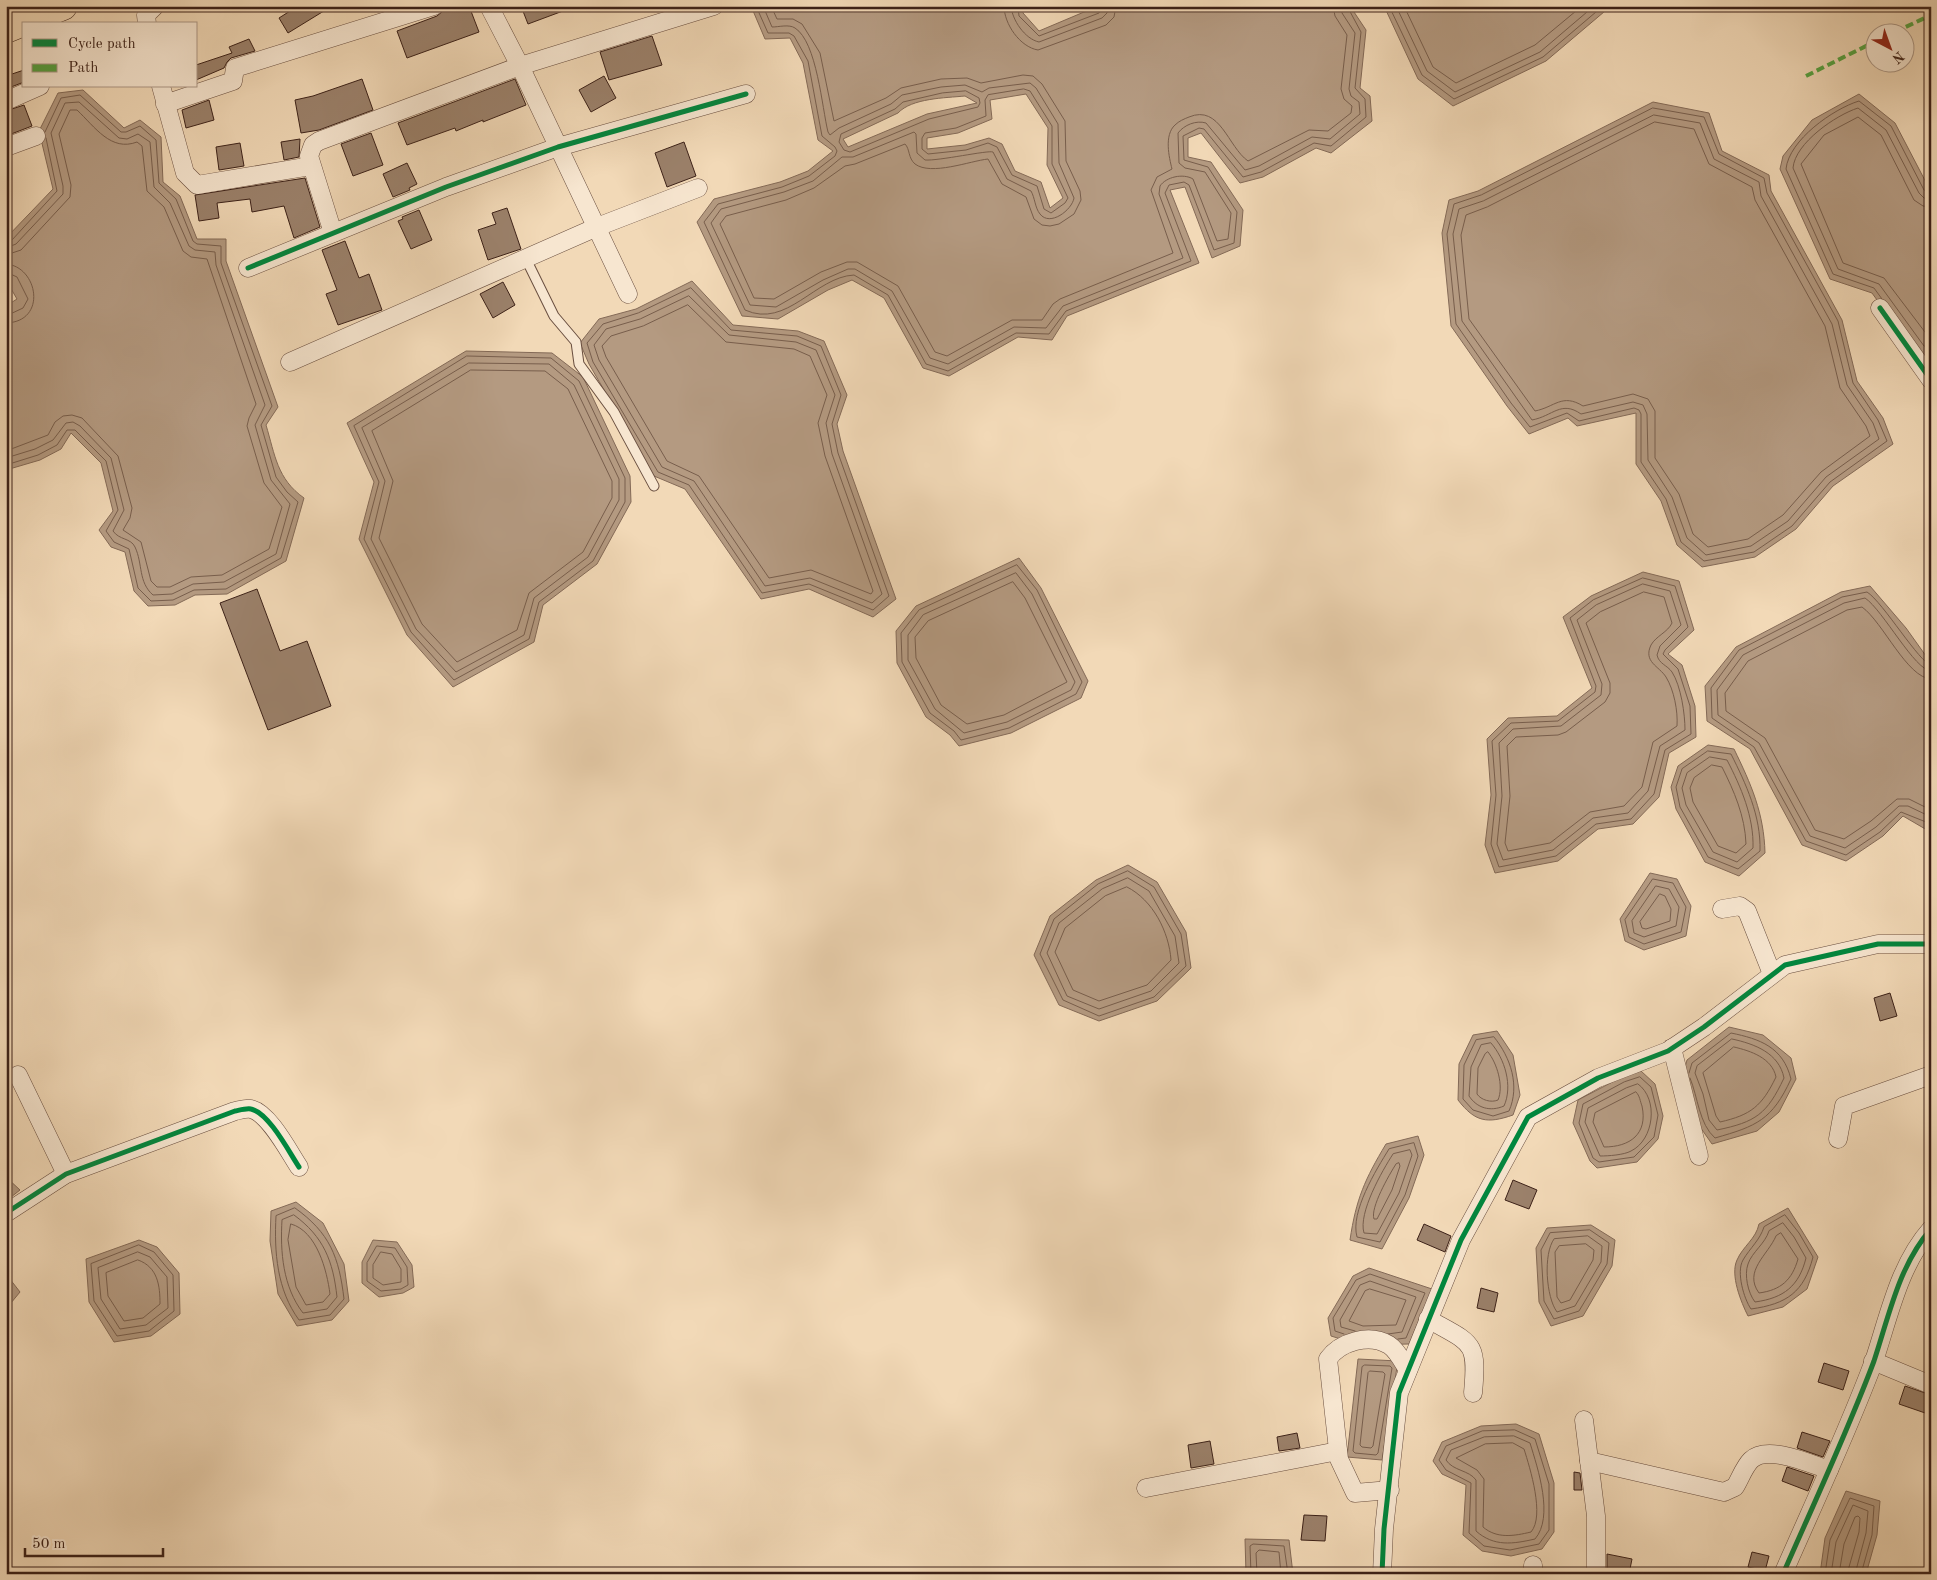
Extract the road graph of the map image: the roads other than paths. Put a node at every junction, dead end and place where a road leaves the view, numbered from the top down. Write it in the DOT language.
graph roads {
  1 [pos="63,6"];
  2 [pos="155,6"];
  3 [pos="434,6"];
  4 [pos="489,6"];
  5 [pos="714,6"];
  6 [pos="23,22"];
  7 [pos="147,22"];
  8 [pos="22,23"];
  9 [pos="6,29"];
  10 [pos="520,66"];
  11 [pos="35,88"];
  12 [pos="161,88"];
  13 [pos="746,94"];
  14 [pos="6,101"];
  15 [pos="165,104"];
  16 [pos="36,136"];
  17 [pos="6,147"];
  18 [pos="558,147"];
  19 [pos="311,166"];
  20 [pos="698,188"];
  21 [pos="597,228"];
  22 [pos="333,233"];
  23 [pos="526,259"];
  24 [pos="248,268"];
  25 [pos="628,294"];
  26 [pos="1880,308"];
  27 [pos="290,362"];
  28 [pos="1931,380"];
  29 [pos="654,486"];
  30 [pos="1722,909"];
  31 [pos="1931,944"];
  32 [pos="1772,974"];
  33 [pos="1672,1048"];
  34 [pos="18,1075"];
  35 [pos="1931,1075"];
  36 [pos="1838,1139"];
  37 [pos="1699,1156"];
  38 [pos="298,1167"];
  39 [pos="66,1174"];
  40 [pos="6,1214"];
  41 [pos="1931,1229"];
  42 [pos="1428,1320"];
  43 [pos="1873,1361"];
  44 [pos="1408,1370"];
  45 [pos="1931,1385"];
  46 [pos="1473,1394"];
  47 [pos="1584,1420"];
  48 [pos="1338,1451"];
  49 [pos="1589,1461"];
  50 [pos="1829,1470"];
  51 [pos="1146,1488"];
  52 [pos="1390,1490"];
  53 [pos="1382,1574"];
  54 [pos="1596,1574"];
  55 [pos="1783,1574"];
  1 -- 6 [label="main road"];
  2 -- 7 [label="street"];
  3 -- 15 [label="street"];
  4 -- 10 [label="street"];
  5 -- 10 [label="street"];
  8 -- 9 [label="main road"];
  10 -- 18 [label="street"];
  10 -- 19 [label="street"];
  11 -- 14 [label="street"];
  12 -- 15 [label="street"];
  13 -- 18 [label="street"];
  15 -- 19 [label="street"];
  16 -- 17 [label="street"];
  18 -- 21 [label="street"];
  18 -- 22 [label="street"];
  19 -- 22 [label="street"];
  20 -- 21 [label="street"];
  21 -- 23 [label="street"];
  21 -- 25 [label="street"];
  22 -- 24 [label="street"];
  23 -- 27 [label="street"];
  23 -- 29 [label="lane"];
  26 -- 28 [label="street"];
  30 -- 32 [label="street"];
  31 -- 32 [label="street"];
  32 -- 33 [label="street"];
  33 -- 37 [label="street"];
  33 -- 42 [label="street"];
  34 -- 39 [label="street"];
  35 -- 36 [label="street"];
  38 -- 39 [label="street"];
  39 -- 40 [label="street"];
  41 -- 43 [label="street"];
  42 -- 44 [label="street"];
  42 -- 46 [label="street"];
  43 -- 45 [label="street"];
  43 -- 50 [label="street"];
  44 -- 48 [label="street"];
  44 -- 52 [label="street"];
  47 -- 49 [label="street"];
  48 -- 51 [label="street"];
  48 -- 52 [label="street"];
  49 -- 50 [label="street"];
  49 -- 54 [label="street"];
  50 -- 55 [label="street"];
  52 -- 53 [label="street"];
}
